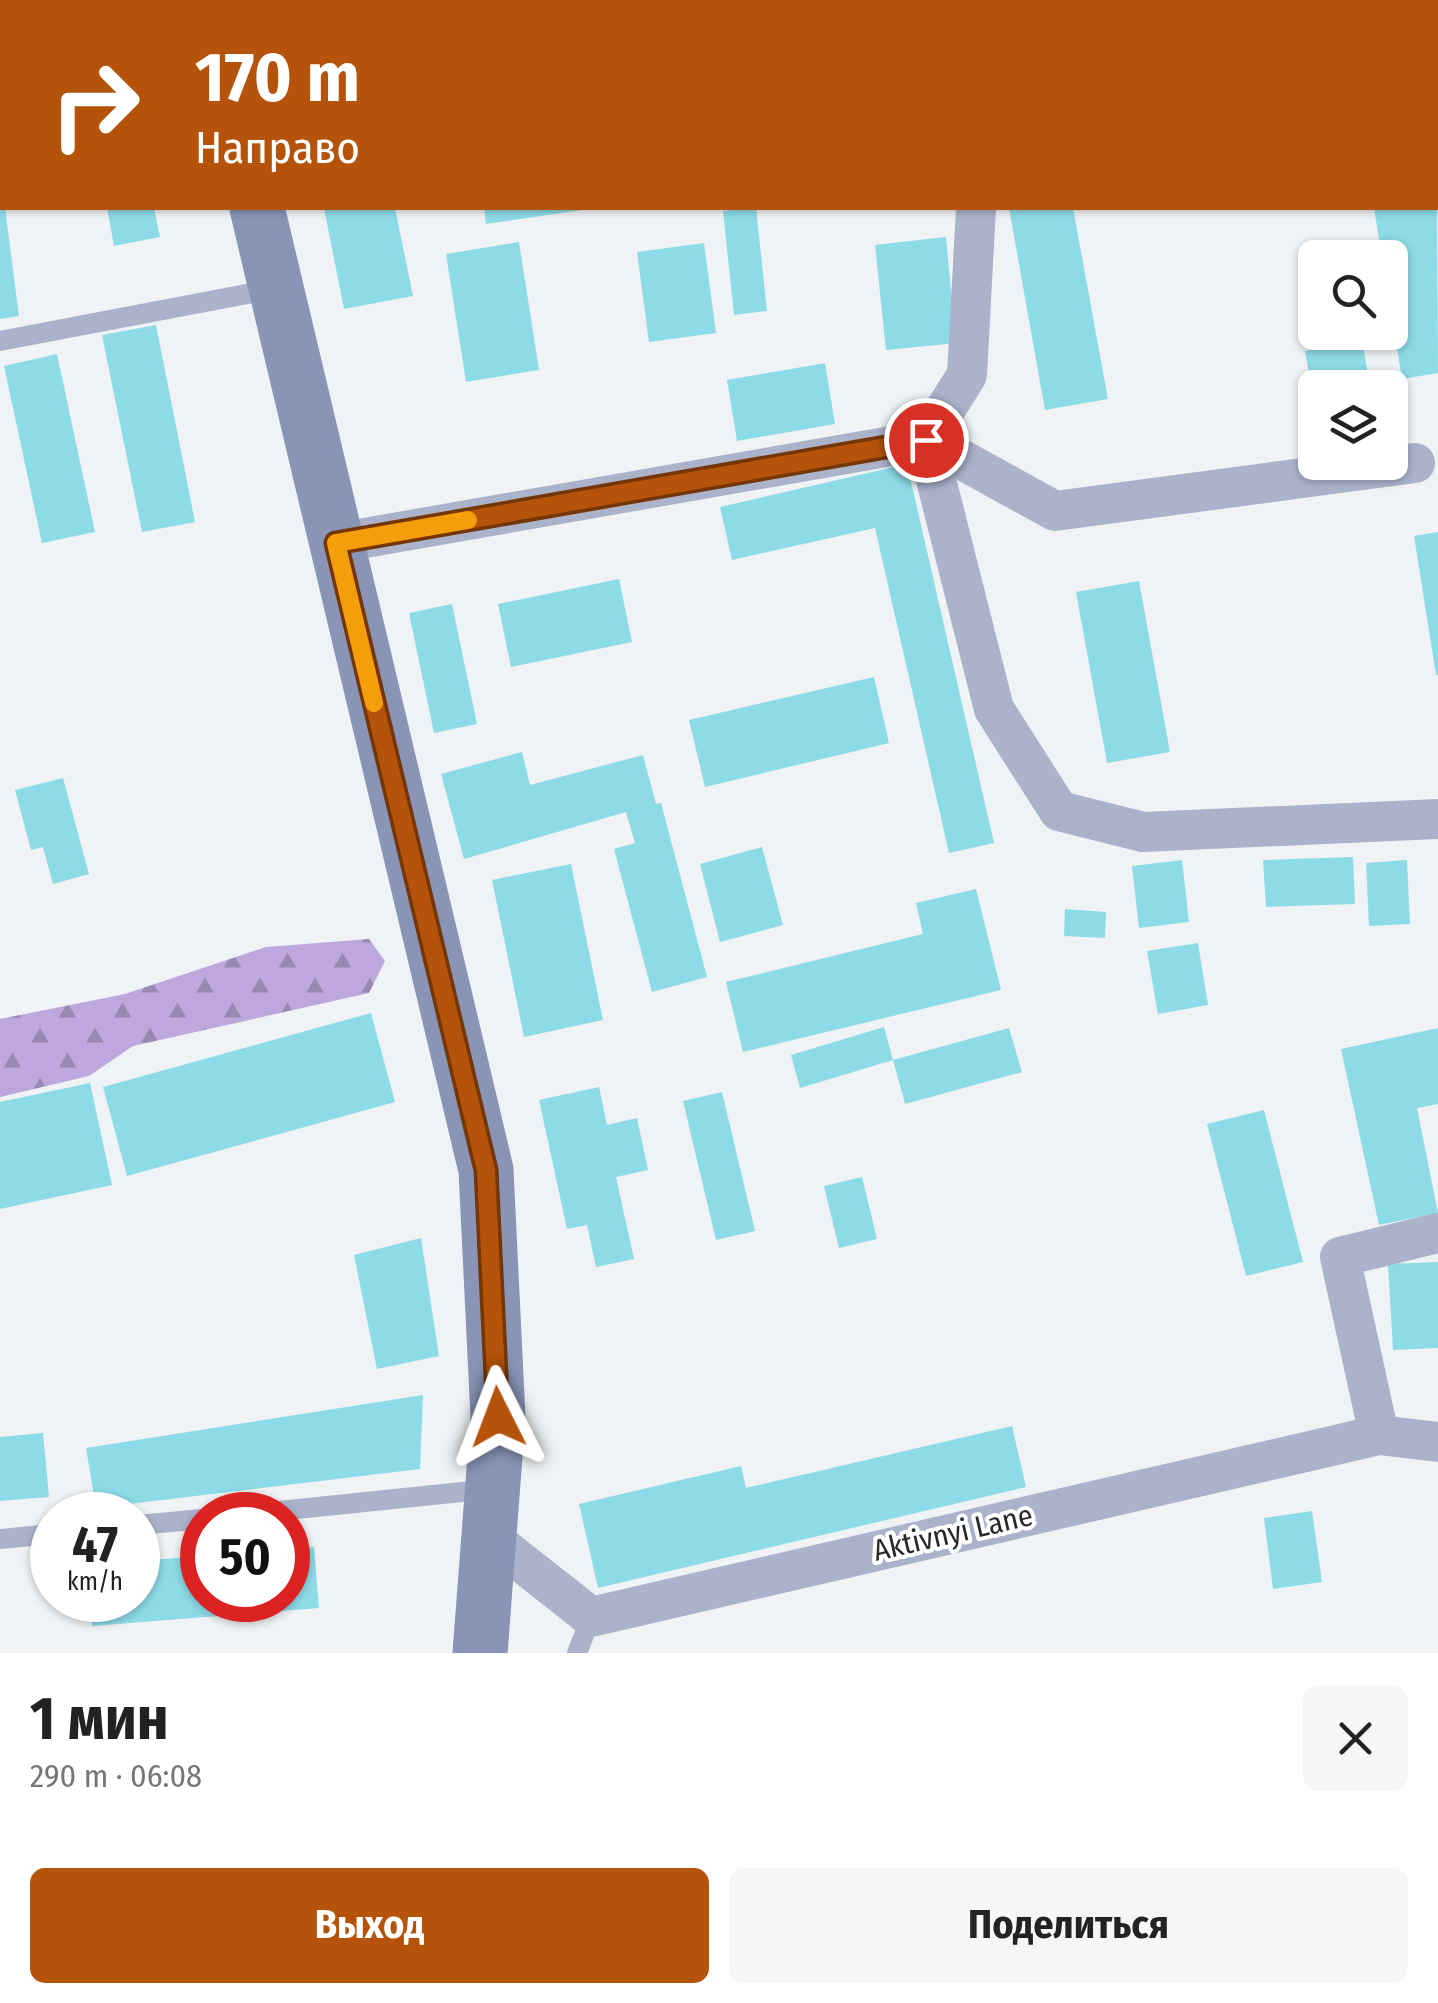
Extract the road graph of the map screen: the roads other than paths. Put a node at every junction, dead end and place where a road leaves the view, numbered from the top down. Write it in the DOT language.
graph roads {
  1 [pos="258,210"];
  2 [pos="976,210"];
  3 [pos="277,288"];
  4 [pos="0,341"];
  5 [pos="926,440"];
  6 [pos="1416,462"];
  7 [pos="336,543"];
  8 [pos="1438,820"];
  9 [pos="1438,1233"];
  10 [pos="1379,1434"];
  11 [pos="1438,1442"];
  12 [pos="493,1514"];
  13 [pos="310,1515"];
  14 [pos="30,1536"];
  15 [pos="0,1539"];
  16 [pos="584,1635"];
  17 [pos="480,1653"];
  1 -- 3 [label="main road"];
  2 -- 5 [label="street"];
  3 -- 4 [label="lane"];
  3 -- 7 [label="main road"];
  5 -- 6 [label="street"];
  5 -- 7 [label="street"];
  5 -- 8 [label="street"];
  7 -- 12 [label="main road"];
  9 -- 10 [label="street"];
  10 -- 11 [label="street, Aktivnyi Lane"];
  10 -- 16 [label="street, Aktivnyi Lane"];
  12 -- 13 [label="lane"];
  12 -- 16 [label="street, Aktivnyi Lane"];
  12 -- 17 [label="main road"];
  14 -- 15 [label="lane"];
}
